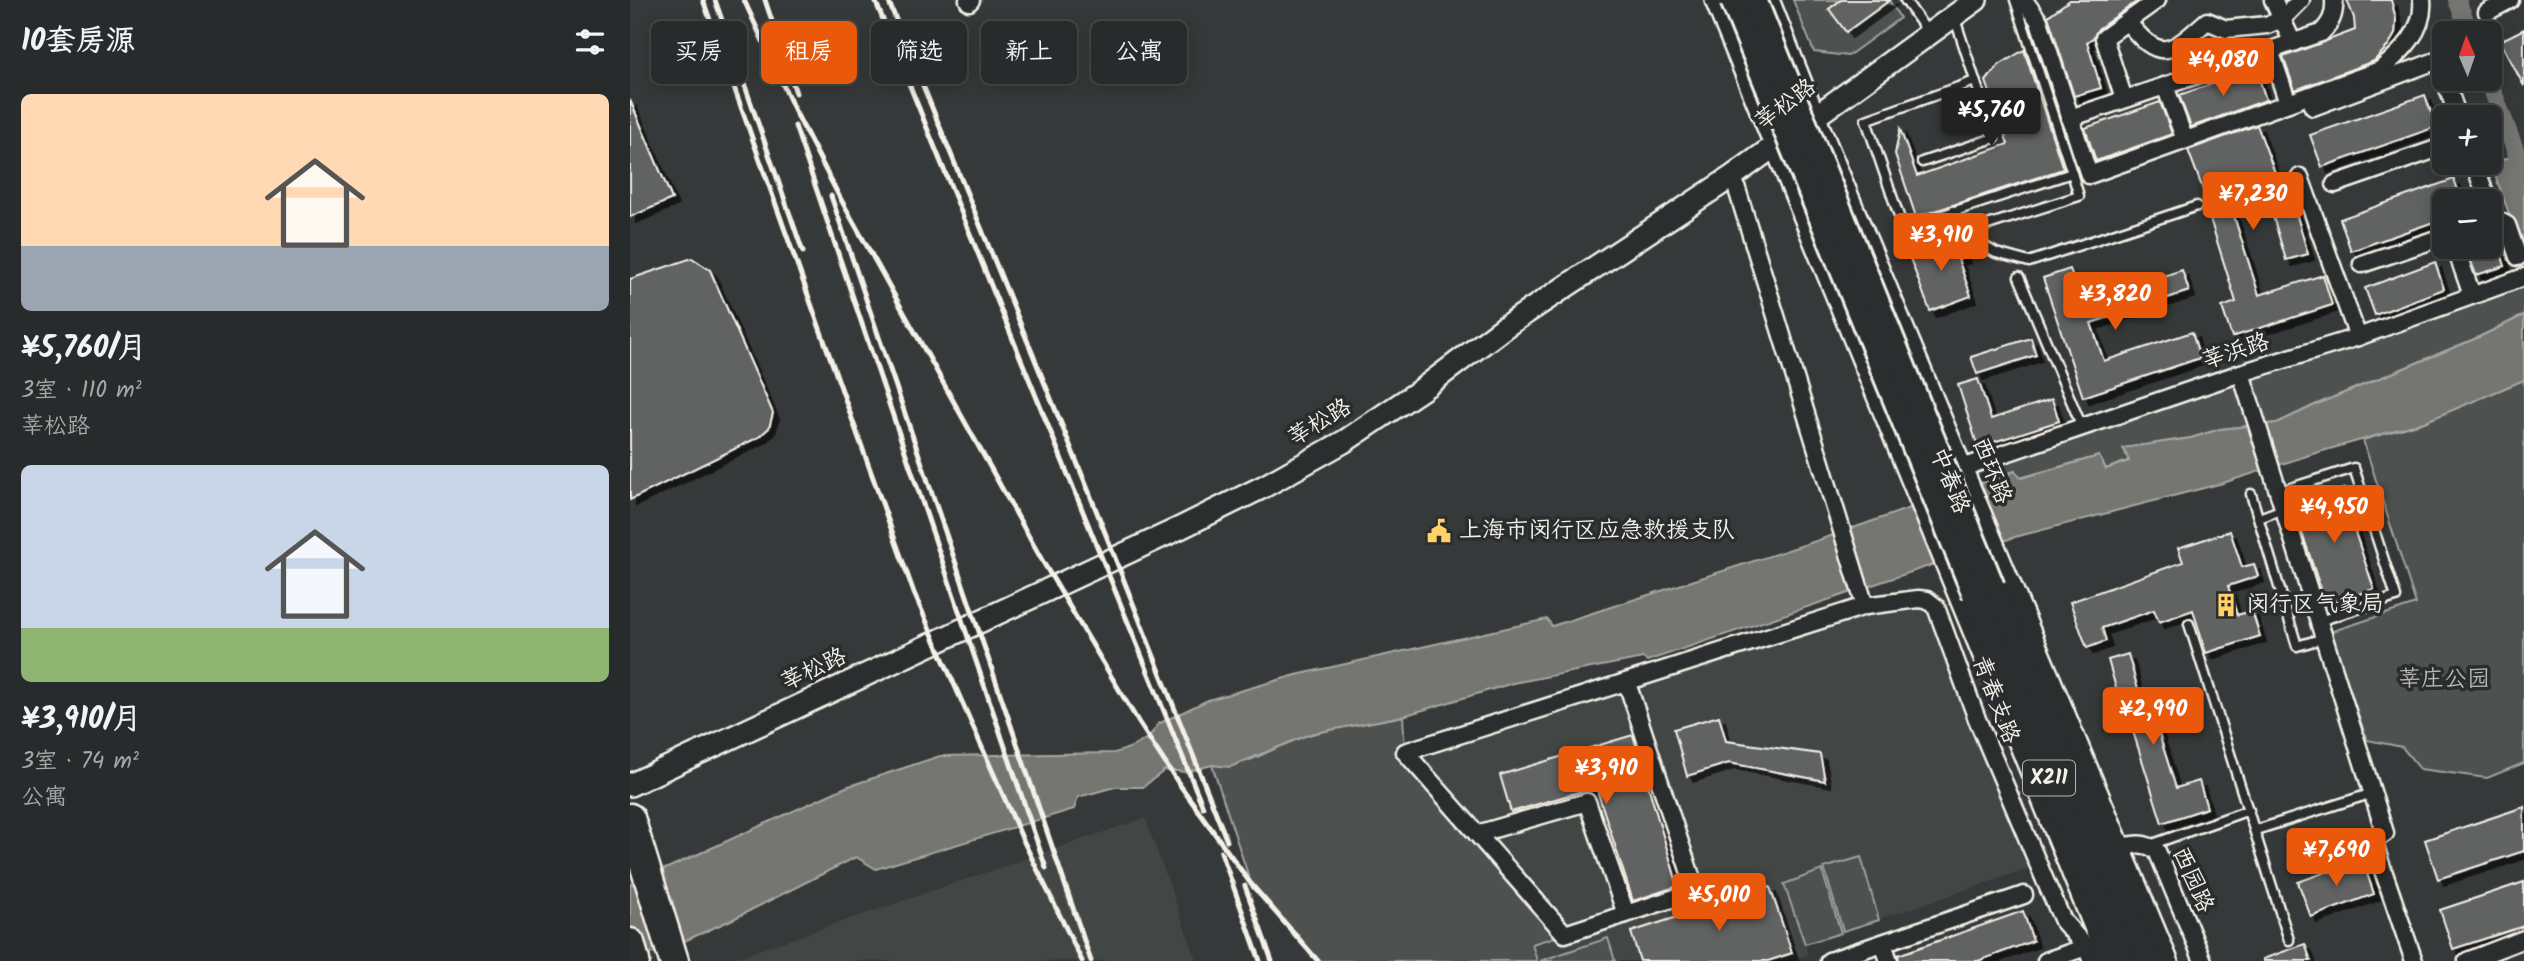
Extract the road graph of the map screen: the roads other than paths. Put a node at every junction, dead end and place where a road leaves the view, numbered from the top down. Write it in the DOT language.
graph roads {
  1 [pos="1716,0"];
  2 [pos="1733,0"];
  3 [pos="1754,0"];
  4 [pos="1768,0"];
  5 [pos="1905,0"];
  6 [pos="1976,0"];
  7 [pos="2015,0"];
  8 [pos="2024,0"];
  9 [pos="2157,0"];
  10 [pos="2273,0"];
  11 [pos="2301,0"];
  12 [pos="2334,0"];
  13 [pos="2422,0"];
  14 [pos="2510,0"];
  15 [pos="2487,12"];
  16 [pos="1954,16"];
  17 [pos="2282,19"];
  18 [pos="2127,21"];
  19 [pos="1929,34"];
  20 [pos="2293,43"];
  21 [pos="2270,50"];
  22 [pos="1975,81"];
  23 [pos="2165,86"];
  24 [pos="2124,99"];
  25 [pos="2288,103"];
  26 [pos="2454,105"];
  27 [pos="2313,107"];
  28 [pos="1814,117"];
  29 [pos="2070,118"];
  30 [pos="2185,140"];
  31 [pos="1776,145"];
  32 [pos="2432,150"];
  33 [pos="1922,162"];
  34 [pos="2071,173"];
  35 [pos="1733,176"];
  36 [pos="2300,177"];
  37 [pos="2335,184"];
  38 [pos="2197,206"];
  39 [pos="1953,211"];
  40 [pos="2502,222"];
  41 [pos="1969,231"];
  42 [pos="2432,240"];
  43 [pos="2518,257"];
  44 [pos="2459,259"];
  45 [pos="2362,264"];
  46 [pos="2020,277"];
  47 [pos="2524,277"];
  48 [pos="2472,295"];
  49 [pos="2358,337"];
  50 [pos="2241,373"];
  51 [pos="2082,427"];
  52 [pos="1963,472"];
  53 [pos="2278,492"];
  54 [pos="2252,494"];
  55 [pos="2283,509"];
  56 [pos="2259,517"];
  57 [pos="1990,583"];
  58 [pos="1863,600"];
  59 [pos="2319,621"];
  60 [pos="2189,624"];
  61 [pos="2324,638"];
  62 [pos="1627,683"];
  63 [pos="630,785"];
  64 [pos="2372,793"];
  65 [pos="2249,810"];
  66 [pos="630,818"];
  67 [pos="2256,830"];
  68 [pos="1477,834"];
  69 [pos="2150,845"];
  70 [pos="2121,847"];
  71 [pos="2024,895"];
  72 [pos="1626,914"];
  73 [pos="2524,939"];
  74 [pos="2289,940"];
  75 [pos="630,943"];
  76 [pos="1883,943"];
  77 [pos="2082,955"];
  78 [pos="635,961"];
  79 [pos="674,961"];
  80 [pos="1829,961"];
  81 [pos="1889,961"];
  82 [pos="2046,961"];
  83 [pos="2109,961"];
  84 [pos="2124,961"];
  85 [pos="2147,961"];
  86 [pos="2168,961"];
  87 [pos="2203,961"];
  88 [pos="2414,961"];
  89 [pos="2467,961"];
  1 -- 31 [label="main road"];
  2 -- 57 [label="main road, 中春路 / X211, bridge"];
  3 -- 57 [label="main road, 中春路 / X211, bridge"];
  4 -- 28 [label="main road, 西环路"];
  5 -- 19 [label="lane"];
  6 -- 16 [label="main road, 莘松路"];
  7 -- 34 [label="lane"];
  8 -- 29 [label="street"];
  9 -- 18 [label="street"];
  10 -- 17 [label="street"];
  11 -- 17 [label="street"];
  12 -- 20 [label="street"];
  13 -- 25 [label="street"];
  14 -- 15 [label="street"];
  16 -- 19 [label="main road, 莘松路"];
  16 -- 22 [label="lane"];
  17 -- 18 [label="street"];
  17 -- 20 [label="street"];
  18 -- 24 [label="street"];
  19 -- 28 [label="main road, 莘松路"];
  20 -- 21 [label="street"];
  21 -- 23 [label="street"];
  21 -- 25 [label="street"];
  22 -- 33 [label="lane"];
  22 -- 39 [label="lane"];
  23 -- 24 [label="street"];
  23 -- 30 [label="street"];
  24 -- 29 [label="street"];
  25 -- 30 [label="street"];
  26 -- 27 [label="street"];
  28 -- 31 [label="main road, 莘松路"];
  28 -- 52 [label="main road, 西环路"];
  29 -- 30 [label="street"];
  31 -- 35 [label="main road, 莘松路"];
  31 -- 83 [label="main road"];
  32 -- 37 [label="street"];
  34 -- 39 [label="lane"];
  34 -- 41 [label="lane"];
  35 -- 58 [label="street"];
  35 -- 63 [label="main road, 莘松路"];
  36 -- 49 [label="street"];
  38 -- 41 [label="lane"];
  39 -- 41 [label="lane"];
  40 -- 43 [label="street"];
  42 -- 45 [label="street"];
  44 -- 48 [label="street"];
  46 -- 51 [label="lane"];
  47 -- 48 [label="street, 莘浜路"];
  48 -- 49 [label="street, 莘浜路"];
  49 -- 50 [label="street, 莘浜路"];
  50 -- 51 [label="street, 莘浜路"];
  50 -- 53 [label="street"];
  51 -- 52 [label="street, 莘浜路"];
  52 -- 57 [label="main road, 西环路"];
  53 -- 55 [label="street"];
  53 -- 59 [label="lane"];
  54 -- 56 [label="lane"];
  55 -- 56 [label="lane"];
  55 -- 59 [label="street"];
  56 -- 61 [label="lane"];
  57 -- 70 [label="main road, 西环路"];
  57 -- 84 [label="main road, 中春路 / X211"];
  57 -- 85 [label="main road, 中春路 / X211"];
  58 -- 62 [label="street, 青春支路"];
  58 -- 77 [label="street, 青春支路"];
  59 -- 61 [label="street"];
  60 -- 65 [label="lane"];
  61 -- 64 [label="street"];
  62 -- 68 [label="street, 青春支路"];
  62 -- 72 [label="street"];
  64 -- 67 [label="lane"];
  64 -- 88 [label="street"];
  65 -- 67 [label="lane"];
  65 -- 69 [label="lane"];
  66 -- 79 [label="highway"];
  67 -- 74 [label="lane"];
  68 -- 72 [label="street"];
  68 -- 72 [label="street"];
  69 -- 70 [label="street, 西园路"];
  69 -- 87 [label="street, 西园路"];
  70 -- 86 [label="main road, 西环路"];
  71 -- 76 [label="street"];
  73 -- 89 [label="street"];
  75 -- 78 [label="highway"];
  76 -- 80 [label="street"];
  76 -- 81 [label="street"];
  77 -- 82 [label="street"];
}
